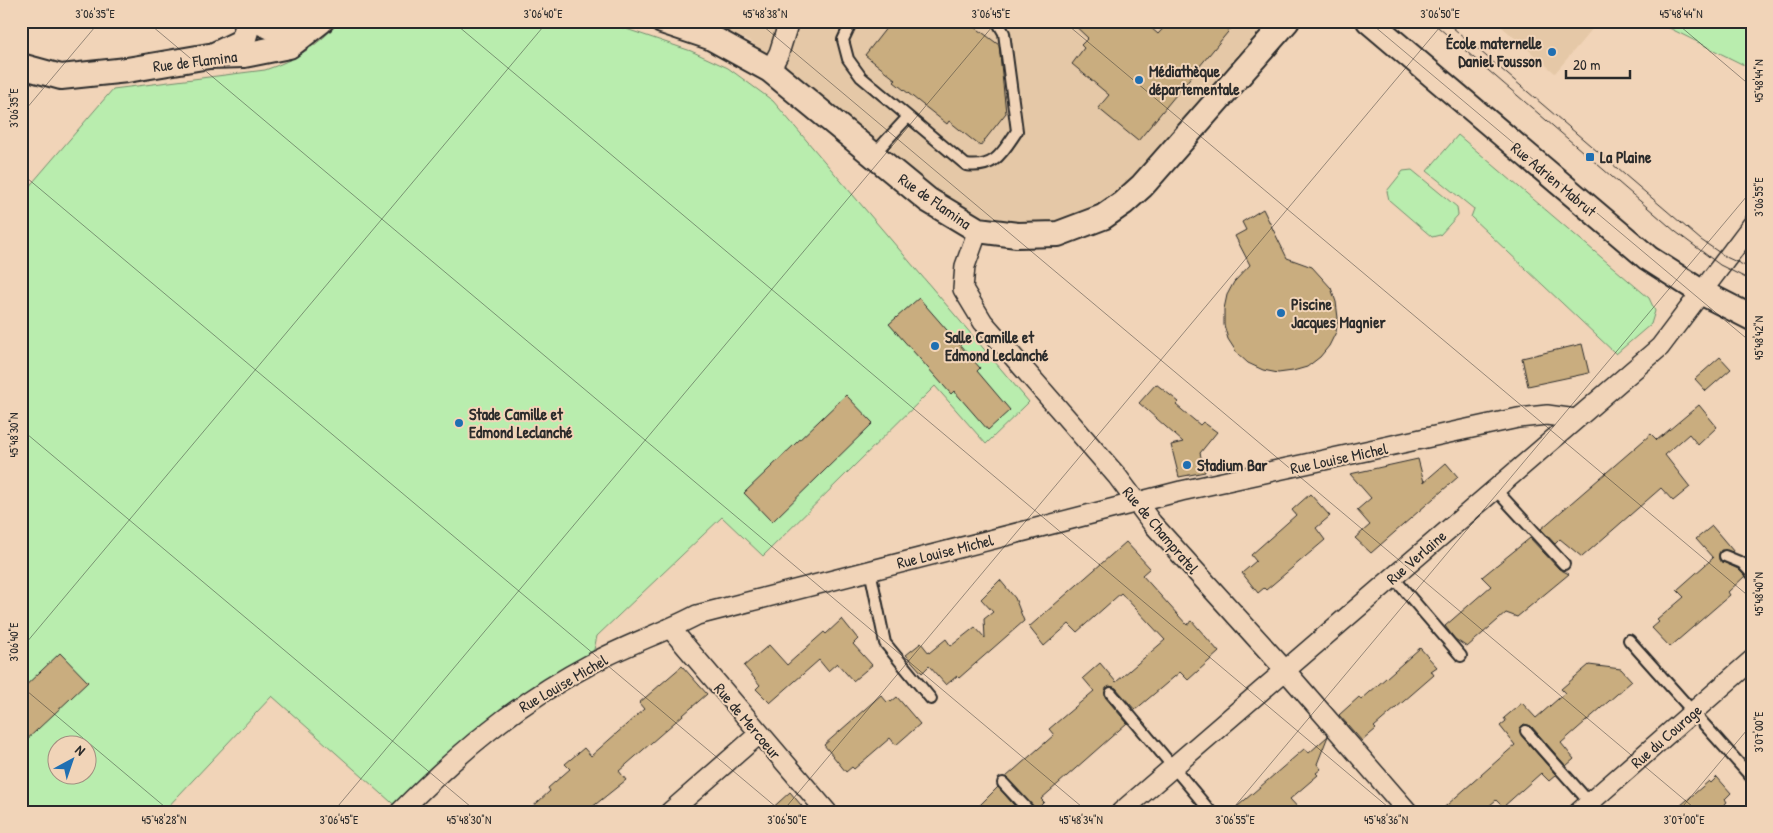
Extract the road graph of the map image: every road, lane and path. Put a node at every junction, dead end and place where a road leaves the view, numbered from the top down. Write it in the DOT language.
graph roads {
  1 [pos="249,21"];
  2 [pos="258,21"];
  3 [pos="303,21"];
  4 [pos="321,21"];
  5 [pos="662,21"];
  6 [pos="789,21"];
  7 [pos="856,21"];
  8 [pos="997,21"];
  9 [pos="1287,21"];
  10 [pos="1370,21"];
  11 [pos="712,29"];
  12 [pos="210,56"];
  13 [pos="21,66"];
  14 [pos="770,70"];
  15 [pos="61,77"];
  16 [pos="21,85"];
  17 [pos="907,118"];
  18 [pos="873,155"];
  19 [pos="1752,225"];
  20 [pos="978,230"];
  21 [pos="1701,292"];
  22 [pos="1752,318"];
  23 [pos="1576,419"];
  24 [pos="1495,489"];
  25 [pos="1136,502"];
  26 [pos="1725,556"];
  27 [pos="1564,564"];
  28 [pos="870,570"];
  29 [pos="1752,574"];
  30 [pos="1393,577"];
  31 [pos="671,629"];
  32 [pos="1629,640"];
  33 [pos="1461,656"];
  34 [pos="1752,660"];
  35 [pos="1284,670"];
  36 [pos="1111,693"];
  37 [pos="931,699"];
  38 [pos="1694,711"];
  39 [pos="1526,731"];
  40 [pos="759,734"];
  41 [pos="1173,767"];
  42 [pos="1752,778"];
  43 [pos="1004,782"];
  44 [pos="1589,809"];
  45 [pos="400,812"];
  46 [pos="670,812"];
  47 [pos="826,812"];
  48 [pos="1030,812"];
  49 [pos="1121,812"];
  50 [pos="1211,812"];
  51 [pos="1408,812"];
  1 -- 12 [label="street"];
  2 -- 3 [label="street"];
  4 -- 12 [label="street, Rue de Flamina"];
  5 -- 11 [label="street, Rue de Flamina"];
  6 -- 14 [label="street"];
  7 -- 17 [label="lane"];
  8 -- 17 [label="lane"];
  9 -- 20 [label="street, Rue de Flamina"];
  10 -- 21 [label="street, Rue Adrien Mabrut"];
  11 -- 14 [label="street, Rue de Flamina"];
  12 -- 15 [label="street, Rue de Flamina"];
  13 -- 15 [label="street, Rue de Flamina"];
  14 -- 18 [label="street, Rue de Flamina"];
  15 -- 16 [label="street, Rue de Flamina"];
  17 -- 18 [label="lane"];
  18 -- 20 [label="street, Rue de Flamina"];
  19 -- 21 [label="street, Rue Verlaine"];
  20 -- 25 [label="street, Rue de Champratel"];
  21 -- 22 [label="street, Rue Adrien Mabrut"];
  21 -- 23 [label="street, Rue Verlaine"];
  23 -- 24 [label="street, Rue Verlaine"];
  23 -- 25 [label="street, Rue Louise Michel"];
  24 -- 27 [label="lane"];
  24 -- 30 [label="street, Rue Verlaine"];
  25 -- 28 [label="street, Rue Louise Michel"];
  25 -- 35 [label="street, Rue de Champratel"];
  26 -- 29 [label="lane"];
  28 -- 31 [label="street, Rue Louise Michel"];
  28 -- 37 [label="lane"];
  30 -- 33 [label="lane"];
  30 -- 35 [label="street, Rue Verlaine"];
  31 -- 40 [label="street, Rue de Mercoeur"];
  31 -- 45 [label="street, Rue Louise Michel"];
  32 -- 38 [label="lane"];
  34 -- 38 [label="street, Rue du Courage"];
  35 -- 41 [label="street, Rue Verlaine"];
  35 -- 51 [label="street, Rue de Champratel"];
  36 -- 41 [label="lane"];
  38 -- 42 [label="lane"];
  38 -- 44 [label="street, Rue du Courage"];
  39 -- 44 [label="lane"];
  40 -- 46 [label="street"];
  40 -- 47 [label="street, Rue de Mercoeur"];
  41 -- 49 [label="street, Rue Verlaine"];
  41 -- 50 [label="lane"];
  43 -- 48 [label="lane"];
}
